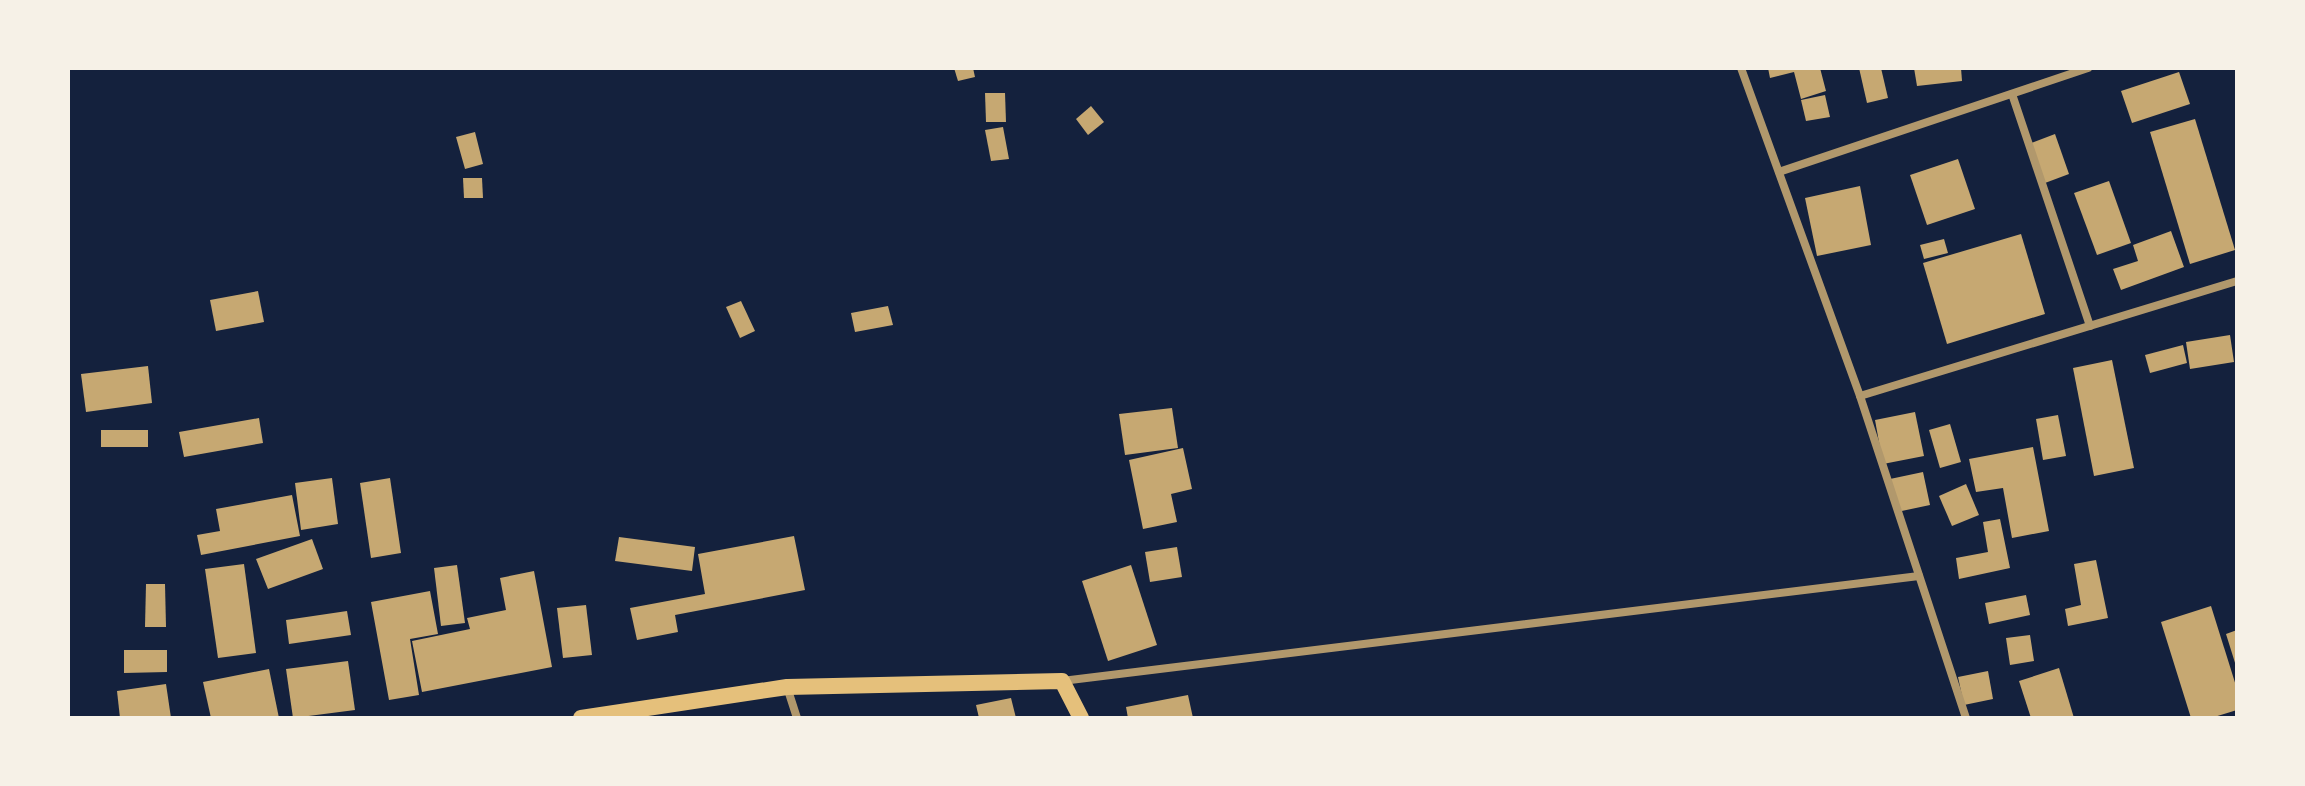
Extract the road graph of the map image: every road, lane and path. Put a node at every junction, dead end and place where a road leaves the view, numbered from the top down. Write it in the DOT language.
graph roads {
  1 [pos="1741,68"];
  2 [pos="2088,68"];
  3 [pos="2012,94"];
  4 [pos="1779,172"];
  5 [pos="2237,281"];
  6 [pos="2090,326"];
  7 [pos="1860,396"];
  8 [pos="1919,576"];
  9 [pos="1062,681"];
  10 [pos="787,687"];
  11 [pos="581,718"];
  12 [pos="797,718"];
  13 [pos="1081,718"];
  14 [pos="1966,718"];
  1 -- 4 [label="street"];
  2 -- 3 [label="street"];
  3 -- 4 [label="street"];
  3 -- 6 [label="street"];
  4 -- 7 [label="street"];
  5 -- 6 [label="street"];
  6 -- 7 [label="street"];
  7 -- 8 [label="street"];
  8 -- 9 [label="street"];
  8 -- 14 [label="street"];
  9 -- 10 [label="main road"];
  9 -- 13 [label="main road"];
  10 -- 11 [label="main road"];
  10 -- 12 [label="street"];
}
